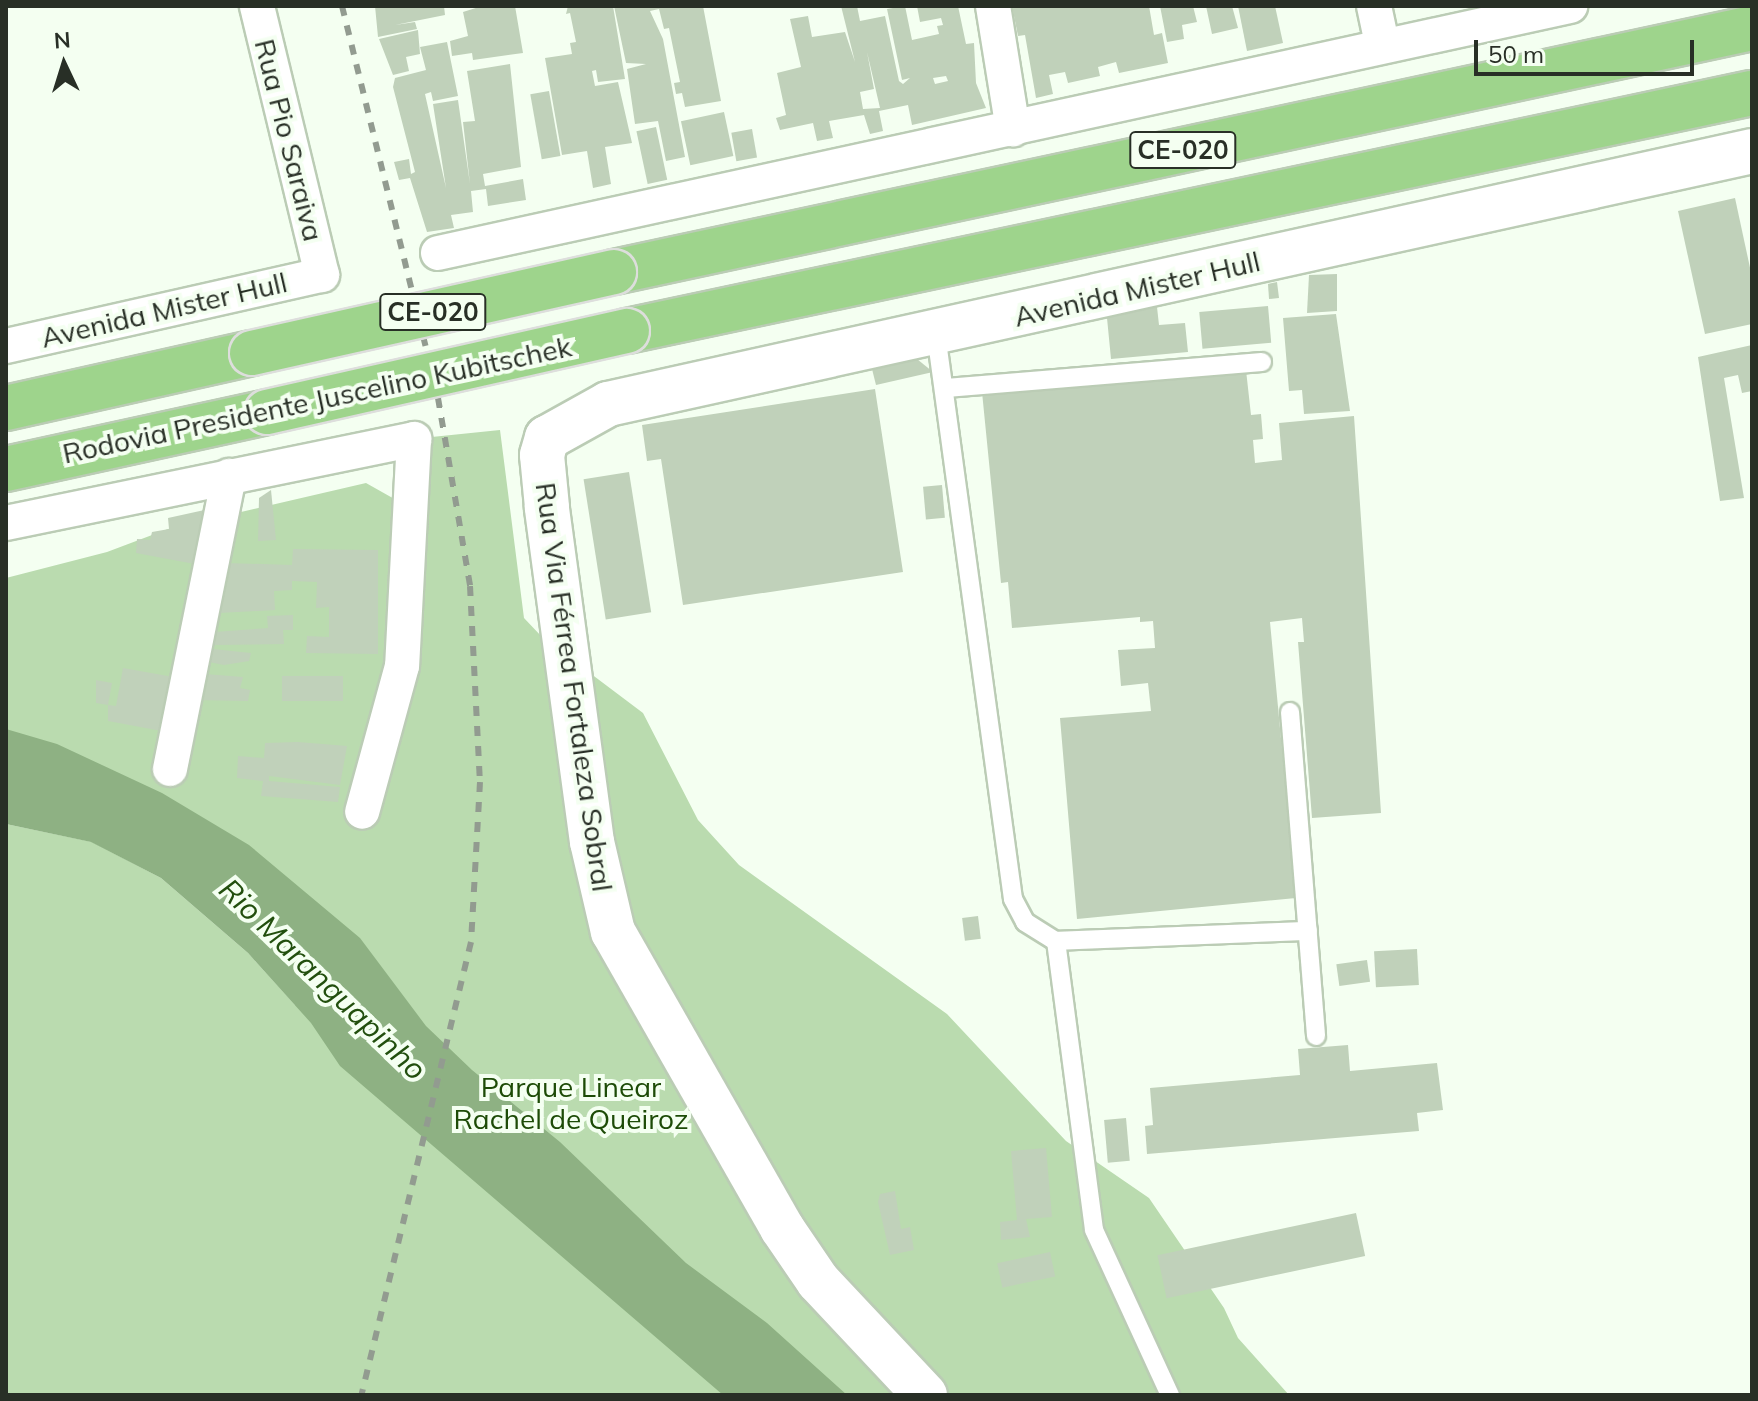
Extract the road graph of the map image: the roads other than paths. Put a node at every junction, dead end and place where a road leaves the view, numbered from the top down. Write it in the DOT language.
graph roads {
  1 [pos="257,6"];
  2 [pos="993,6"];
  3 [pos="1374,6"];
  4 [pos="1570,6"];
  5 [pos="1752,28"];
  6 [pos="1382,44"];
  7 [pos="1752,93"];
  8 [pos="1013,129"];
  9 [pos="1752,151"];
  10 [pos="438,253"];
  11 [pos="322,275"];
  12 [pos="936,334"];
  13 [pos="6,346"];
  14 [pos="1262,362"];
  15 [pos="946,388"];
  16 [pos="6,408"];
  17 [pos="542,455"];
  18 [pos="6,469"];
  19 [pos="229,476"];
  20 [pos="6,523"];
  21 [pos="1290,712"];
  22 [pos="170,769"];
  23 [pos="362,812"];
  24 [pos="1308,931"];
  25 [pos="1056,941"];
  26 [pos="1316,1036"];
  27 [pos="925,1395"];
  28 [pos="1170,1395"];
  1 -- 11 [label="street, Rua Pio Saraiva"];
  2 -- 8 [label="street"];
  3 -- 6 [label="street"];
  4 -- 6 [label="street"];
  5 -- 16 [label="highway, Rodovia Presidente Juscelino Kubitschek / CE-020, bridge"];
  6 -- 8 [label="street"];
  7 -- 18 [label="highway, Rodovia Presidente Juscelino Kubitschek / CE-020, bridge"];
  8 -- 10 [label="street"];
  9 -- 12 [label="main road, Avenida Mister Hull"];
  11 -- 13 [label="street, Avenida Mister Hull"];
  12 -- 15 [label="lane"];
  12 -- 17 [label="main road, Avenida Mister Hull"];
  14 -- 15 [label="lane"];
  15 -- 25 [label="lane"];
  17 -- 27 [label="main road, Rua Via Férrea Fortaleza Sobral"];
  19 -- 20 [label="street"];
  19 -- 22 [label="street"];
  19 -- 23 [label="street"];
  21 -- 24 [label="lane"];
  24 -- 25 [label="lane"];
  24 -- 26 [label="lane"];
  25 -- 28 [label="lane"];
}
